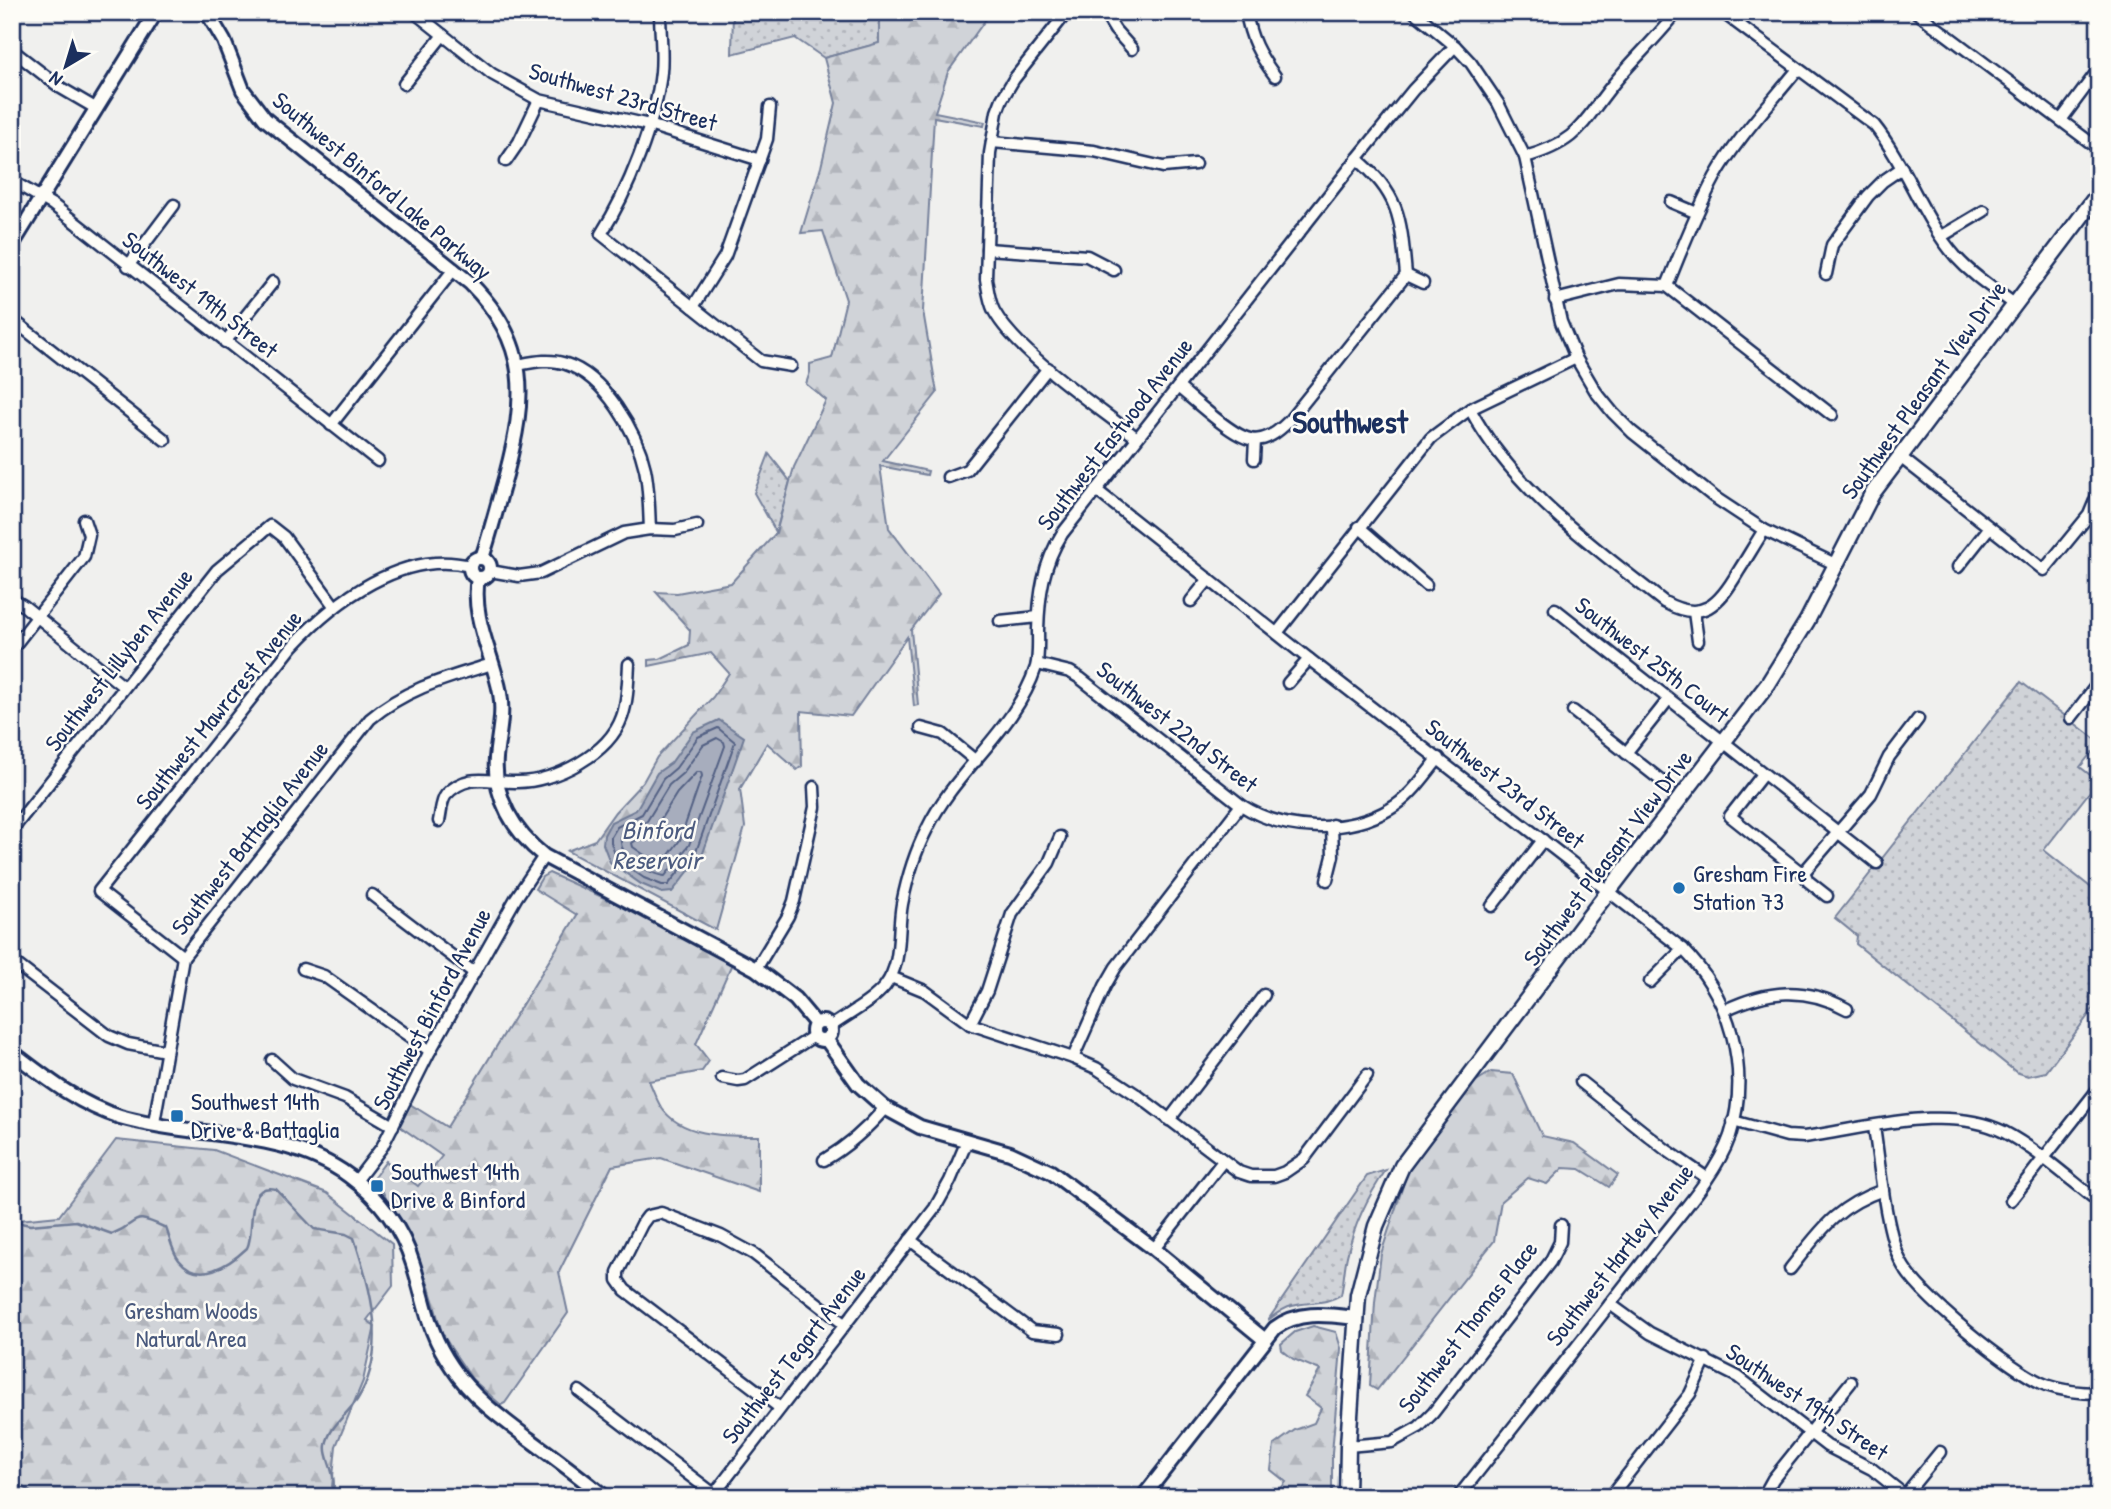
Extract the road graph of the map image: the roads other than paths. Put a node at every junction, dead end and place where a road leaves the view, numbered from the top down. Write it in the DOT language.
graph roads {
  1 [pos="156,12"];
  2 [pos="207,12"];
  3 [pos="414,12"];
  4 [pos="660,12"];
  5 [pos="1067,12"];
  6 [pos="1104,12"];
  7 [pos="1246,12"];
  8 [pos="1414,12"];
  9 [pos="1678,12"];
  10 [pos="1722,12"];
  11 [pos="1916,12"];
  12 [pos="443,35"];
  13 [pos="1455,46"];
  14 [pos="1132,49"];
  15 [pos="12,50"];
  16 [pos="1798,69"];
  17 [pos="2099,69"];
  18 [pos="1275,76"];
  19 [pos="404,83"];
  20 [pos="539,100"];
  21 [pos="770,107"];
  22 [pos="97,109"];
  23 [pos="2061,120"];
  24 [pos="649,125"];
  25 [pos="992,142"];
  26 [pos="2099,149"];
  27 [pos="1525,158"];
  28 [pos="1357,159"];
  29 [pos="760,160"];
  30 [pos="506,161"];
  31 [pos="1195,164"];
  32 [pos="1902,169"];
  33 [pos="12,181"];
  34 [pos="2099,193"];
  35 [pos="41,199"];
  36 [pos="1671,202"];
  37 [pos="174,205"];
  38 [pos="1984,211"];
  39 [pos="1696,213"];
  40 [pos="1942,236"];
  41 [pos="12,245"];
  42 [pos="987,249"];
  43 [pos="128,266"];
  44 [pos="454,270"];
  45 [pos="1114,270"];
  46 [pos="1826,274"];
  47 [pos="1406,275"];
  48 [pos="273,282"];
  49 [pos="1423,283"];
  50 [pos="1667,286"];
  51 [pos="1555,300"];
  52 [pos="2014,304"];
  53 [pos="693,307"];
  54 [pos="12,319"];
  55 [pos="225,342"];
  56 [pos="1576,358"];
  57 [pos="517,365"];
  58 [pos="791,366"];
  59 [pos="1048,368"];
  60 [pos="1178,387"];
  61 [pos="1470,408"];
  62 [pos="1832,415"];
  63 [pos="331,425"];
  64 [pos="1137,438"];
  65 [pos="165,440"];
  66 [pos="1255,440"];
  67 [pos="1899,456"];
  68 [pos="1254,459"];
  69 [pos="377,461"];
  70 [pos="948,477"];
  71 [pos="1096,490"];
  72 [pos="2099,491"];
  73 [pos="84,520"];
  74 [pos="696,525"];
  75 [pos="1359,527"];
  76 [pos="1989,528"];
  77 [pos="650,529"];
  78 [pos="1764,530"];
  79 [pos="482,558"];
  80 [pos="1835,565"];
  81 [pos="470,566"];
  82 [pos="1958,567"];
  83 [pos="490,571"];
  84 [pos="478,578"];
  85 [pos="1209,579"];
  86 [pos="1426,586"];
  87 [pos="12,599"];
  88 [pos="1191,601"];
  89 [pos="335,607"];
  90 [pos="1555,609"];
  91 [pos="1694,612"];
  92 [pos="37,617"];
  93 [pos="1038,617"];
  94 [pos="1000,621"];
  95 [pos="1276,634"];
  96 [pos="1698,640"];
  97 [pos="12,649"];
  98 [pos="1309,659"];
  99 [pos="492,664"];
  100 [pos="629,664"];
  101 [pos="1037,664"];
  102 [pos="2099,682"];
  103 [pos="1289,683"];
  104 [pos="124,687"];
  105 [pos="1668,700"];
  106 [pos="1573,711"];
  107 [pos="1918,719"];
  108 [pos="2071,719"];
  109 [pos="921,728"];
  110 [pos="1724,743"];
  111 [pos="1626,753"];
  112 [pos="1439,758"];
  113 [pos="976,761"];
  114 [pos="1763,774"];
  115 [pos="498,780"];
  116 [pos="1667,785"];
  117 [pos="814,787"];
  118 [pos="1241,805"];
  119 [pos="439,821"];
  120 [pos="1332,825"];
  121 [pos="12,830"];
  122 [pos="1839,833"];
  123 [pos="1060,837"];
  124 [pos="1543,840"];
  125 [pos="544,856"];
  126 [pos="1877,863"];
  127 [pos="1804,873"];
  128 [pos="1327,880"];
  129 [pos="1609,892"];
  130 [pos="372,895"];
  131 [pos="1826,896"];
  132 [pos="1492,906"];
  133 [pos="1683,950"];
  134 [pos="183,957"];
  135 [pos="12,961"];
  136 [pos="756,969"];
  137 [pos="303,970"];
  138 [pos="473,972"];
  139 [pos="891,977"];
  140 [pos="1650,982"];
  141 [pos="1264,995"];
  142 [pos="1847,1009"];
  143 [pos="1725,1010"];
  144 [pos="971,1024"];
  145 [pos="822,1032"];
  146 [pos="166,1051"];
  147 [pos="430,1051"];
  148 [pos="12,1052"];
  149 [pos="1073,1058"];
  150 [pos="272,1060"];
  151 [pos="1367,1075"];
  152 [pos="722,1078"];
  153 [pos="1581,1082"];
  154 [pos="2099,1088"];
  155 [pos="885,1108"];
  156 [pos="1169,1119"];
  157 [pos="1733,1121"];
  158 [pos="154,1124"];
  159 [pos="393,1126"];
  160 [pos="1874,1127"];
  161 [pos="967,1141"];
  162 [pos="2045,1159"];
  163 [pos="824,1160"];
  164 [pos="1223,1161"];
  165 [pos="1707,1178"];
  166 [pos="356,1181"];
  167 [pos="1883,1190"];
  168 [pos="2011,1199"];
  169 [pos="2099,1202"];
  170 [pos="1561,1225"];
  171 [pos="910,1240"];
  172 [pos="1154,1249"];
  173 [pos="1790,1269"];
  174 [pos="1610,1304"];
  175 [pos="1357,1318"];
  176 [pos="844,1324"];
  177 [pos="1059,1334"];
  178 [pos="1267,1336"];
  179 [pos="1706,1359"];
  180 [pos="1851,1382"];
  181 [pos="579,1391"];
  182 [pos="2099,1393"];
  183 [pos="780,1408"];
  184 [pos="1810,1433"];
  185 [pos="1348,1446"];
  186 [pos="1940,1452"];
  187 [pos="713,1495"];
  188 [pos="1906,1496"];
  189 [pos="605,1497"];
  190 [pos="1143,1497"];
  191 [pos="1347,1497"];
  192 [pos="1458,1497"];
  193 [pos="1610,1497"];
  194 [pos="1763,1497"];
  1 -- 22 [label="street"];
  2 -- 44 [label="street, Southwest Binford Lake Parkway"];
  3 -- 12 [label="street, Southwest 23rd Street"];
  4 -- 24 [label="street"];
  5 -- 25 [label="street"];
  6 -- 14 [label="street"];
  7 -- 18 [label="street"];
  8 -- 13 [label="street"];
  9 -- 27 [label="street"];
  10 -- 16 [label="street"];
  11 -- 23 [label="street"];
  12 -- 19 [label="street"];
  12 -- 20 [label="street, Southwest 23rd Street"];
  13 -- 27 [label="street"];
  13 -- 28 [label="street, Southwest Eastwood Avenue"];
  15 -- 22 [label="street"];
  16 -- 32 [label="street"];
  16 -- 39 [label="street"];
  17 -- 23 [label="street"];
  20 -- 24 [label="street, Southwest 23rd Street"];
  20 -- 30 [label="street"];
  21 -- 29 [label="street"];
  22 -- 35 [label="street"];
  23 -- 26 [label="street"];
  24 -- 29 [label="street, Southwest 23rd Street"];
  24 -- 53 [label="street"];
  25 -- 31 [label="street"];
  25 -- 42 [label="street"];
  27 -- 51 [label="street"];
  28 -- 47 [label="street"];
  28 -- 60 [label="street, Southwest Eastwood Avenue"];
  29 -- 53 [label="street"];
  32 -- 40 [label="street"];
  32 -- 46 [label="street"];
  33 -- 35 [label="street, Southwest 19th Street"];
  34 -- 52 [label="main road, Southwest Pleasant View Drive"];
  35 -- 41 [label="street"];
  35 -- 43 [label="street, Southwest 19th Street"];
  36 -- 39 [label="street"];
  37 -- 43 [label="street"];
  38 -- 40 [label="street"];
  39 -- 50 [label="street"];
  40 -- 52 [label="street"];
  42 -- 45 [label="street"];
  42 -- 59 [label="street"];
  43 -- 55 [label="street, Southwest 19th Street"];
  44 -- 57 [label="street, Southwest Binford Lake Parkway"];
  44 -- 63 [label="street"];
  47 -- 49 [label="street"];
  47 -- 66 [label="street"];
  48 -- 55 [label="street"];
  50 -- 51 [label="street"];
  50 -- 62 [label="street"];
  51 -- 56 [label="street"];
  52 -- 67 [label="main road, Southwest Pleasant View Drive"];
  53 -- 58 [label="street"];
  54 -- 65 [label="street"];
  55 -- 63 [label="street, Southwest 19th Street"];
  56 -- 61 [label="street"];
  56 -- 78 [label="street"];
  57 -- 77 [label="street"];
  57 -- 79 [label="street, Southwest Binford Lake Parkway"];
  59 -- 64 [label="street"];
  59 -- 70 [label="street"];
  60 -- 64 [label="street, Southwest Eastwood Avenue"];
  60 -- 66 [label="street"];
  61 -- 75 [label="street"];
  61 -- 91 [label="street"];
  63 -- 69 [label="street, Southwest 19th Street"];
  64 -- 71 [label="street, Southwest Eastwood Avenue"];
  66 -- 68 [label="street"];
  67 -- 76 [label="street"];
  67 -- 80 [label="main road, Southwest Pleasant View Drive"];
  71 -- 85 [label="street, Southwest 23rd Street"];
  71 -- 93 [label="street, Southwest Eastwood Avenue"];
  72 -- 76 [label="street"];
  73 -- 92 [label="street"];
  74 -- 77 [label="street"];
  75 -- 86 [label="street"];
  75 -- 95 [label="street"];
  76 -- 82 [label="street"];
  77 -- 83 [label="street"];
  78 -- 80 [label="street"];
  78 -- 91 [label="street"];
  79 -- 81 [label="street"];
  79 -- 83 [label="street"];
  80 -- 110 [label="main road, Southwest Pleasant View Drive"];
  81 -- 84 [label="street"];
  81 -- 89 [label="street, Southwest Mawrcrest Avenue"];
  83 -- 84 [label="street"];
  84 -- 99 [label="street"];
  85 -- 88 [label="street"];
  85 -- 95 [label="street, Southwest 23rd Street"];
  87 -- 92 [label="street"];
  89 -- 104 [label="street, Southwest Lillyben Avenue"];
  89 -- 134 [label="street, Southwest Mawrcrest Avenue"];
  90 -- 105 [label="street, Southwest 25th Court"];
  91 -- 96 [label="street"];
  92 -- 97 [label="street"];
  92 -- 104 [label="street"];
  93 -- 94 [label="street"];
  93 -- 101 [label="street, Southwest Eastwood Avenue"];
  95 -- 98 [label="street, Southwest 23rd Street"];
  98 -- 103 [label="street"];
  98 -- 112 [label="street, Southwest 23rd Street"];
  99 -- 115 [label="street"];
  99 -- 134 [label="street, Southwest Battaglia Avenue"];
  100 -- 115 [label="street"];
  101 -- 113 [label="street, Southwest Eastwood Avenue"];
  101 -- 118 [label="street, Southwest 22nd Street"];
  102 -- 108 [label="street"];
  104 -- 121 [label="street, Southwest Lillyben Avenue"];
  105 -- 110 [label="street, Southwest 25th Court"];
  105 -- 111 [label="street"];
  106 -- 111 [label="street"];
  107 -- 122 [label="street"];
  109 -- 113 [label="street"];
  110 -- 114 [label="street, Southwest 25th Court"];
  110 -- 129 [label="main road, Southwest Pleasant View Drive"];
  111 -- 116 [label="street"];
  112 -- 120 [label="street, Southwest 22nd Street"];
  112 -- 124 [label="street, Southwest 23rd Street"];
  113 -- 139 [label="street, Southwest Eastwood Avenue"];
  114 -- 122 [label="street, Southwest 25th Court"];
  114 -- 127 [label="street"];
  115 -- 119 [label="street"];
  115 -- 125 [label="street"];
  117 -- 136 [label="street"];
  118 -- 120 [label="street, Southwest 22nd Street"];
  118 -- 149 [label="street"];
  120 -- 128 [label="street"];
  122 -- 126 [label="street, Southwest 25th Court"];
  122 -- 127 [label="street"];
  123 -- 144 [label="street"];
  124 -- 129 [label="street, Southwest 23rd Street"];
  124 -- 132 [label="street"];
  125 -- 136 [label="street"];
  125 -- 138 [label="street, Southwest Binford Avenue"];
  127 -- 131 [label="street"];
  129 -- 133 [label="street, Southwest 23rd Street"];
  129 -- 175 [label="main road, Southwest Pleasant View Drive"];
  130 -- 138 [label="street"];
  133 -- 140 [label="street"];
  133 -- 143 [label="street, Southwest 23rd Street"];
  134 -- 146 [label="street, Southwest Battaglia Avenue"];
  135 -- 146 [label="street"];
  136 -- 145 [label="street"];
  137 -- 147 [label="street"];
  138 -- 147 [label="street, Southwest Binford Avenue"];
  139 -- 144 [label="street"];
  139 -- 145 [label="street"];
  141 -- 156 [label="street"];
  142 -- 143 [label="street"];
  143 -- 157 [label="street, Southwest Hartley Avenue"];
  144 -- 149 [label="street"];
  145 -- 152 [label="street"];
  145 -- 155 [label="street"];
  146 -- 158 [label="street, Southwest Battaglia Avenue"];
  147 -- 159 [label="street, Southwest Binford Avenue"];
  148 -- 158 [label="street"];
  149 -- 156 [label="street"];
  150 -- 159 [label="street"];
  151 -- 164 [label="street"];
  153 -- 165 [label="street"];
  154 -- 162 [label="street"];
  155 -- 161 [label="street"];
  155 -- 163 [label="street"];
  156 -- 164 [label="street"];
  157 -- 160 [label="street"];
  157 -- 165 [label="street, Southwest Hartley Avenue"];
  158 -- 166 [label="street"];
  159 -- 166 [label="street, Southwest Binford Avenue"];
  160 -- 162 [label="street"];
  160 -- 167 [label="street"];
  161 -- 171 [label="street, Southwest Tegart Avenue"];
  161 -- 172 [label="street"];
  162 -- 168 [label="street"];
  162 -- 169 [label="street"];
  164 -- 172 [label="street"];
  165 -- 174 [label="street, Southwest Hartley Avenue"];
  166 -- 189 [label="street"];
  167 -- 173 [label="street"];
  167 -- 182 [label="street"];
  170 -- 185 [label="street, Southwest Thomas Place"];
  171 -- 176 [label="street, Southwest Tegart Avenue"];
  171 -- 177 [label="street"];
  172 -- 178 [label="street"];
  174 -- 179 [label="street, Southwest 19th Street"];
  174 -- 192 [label="street, Southwest Hartley Avenue"];
  175 -- 178 [label="street"];
  175 -- 185 [label="main road, Southwest Pleasant View Drive"];
  176 -- 183 [label="street, Southwest Tegart Avenue"];
  176 -- 183 [label="street"];
  178 -- 190 [label="street"];
  179 -- 184 [label="street, Southwest 19th Street"];
  179 -- 193 [label="street"];
  180 -- 184 [label="street"];
  181 -- 187 [label="street"];
  183 -- 187 [label="street, Southwest Tegart Avenue"];
  184 -- 188 [label="street, Southwest 19th Street"];
  184 -- 194 [label="street"];
  185 -- 191 [label="main road, Southwest Pleasant View Drive"];
  186 -- 188 [label="street"];
}
